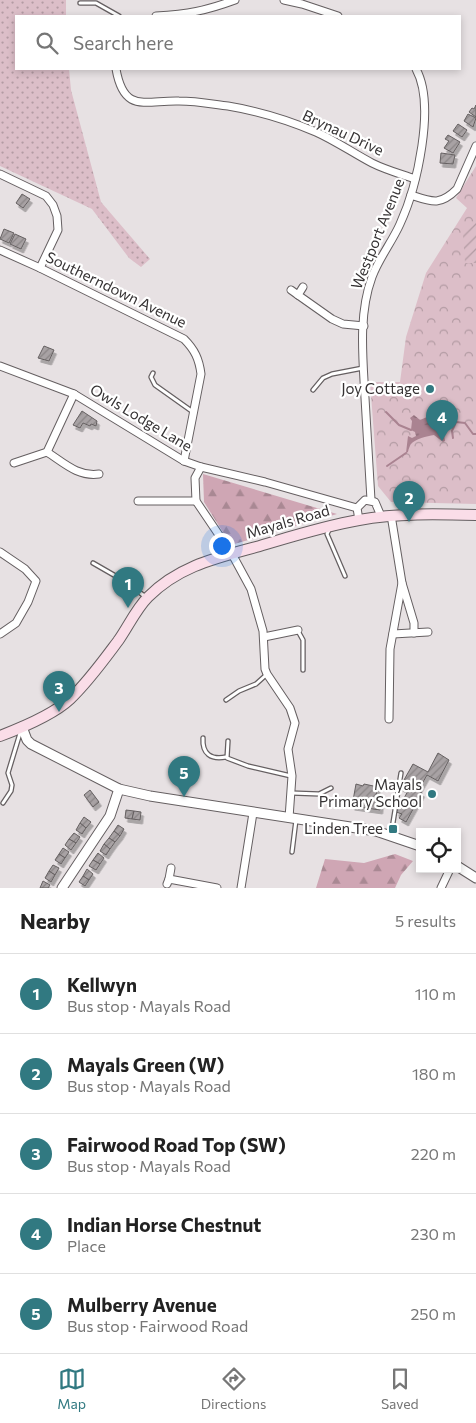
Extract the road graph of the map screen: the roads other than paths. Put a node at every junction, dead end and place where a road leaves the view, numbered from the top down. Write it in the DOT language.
graph roads {
  1 [pos="234,0"];
  2 [pos="284,0"];
  3 [pos="80,3"];
  4 [pos="117,15"];
  5 [pos="174,15"];
  6 [pos="335,15"];
  7 [pos="116,70"];
  8 [pos="416,70"];
  9 [pos="476,146"];
  10 [pos="0,174"];
  11 [pos="415,179"];
  12 [pos="411,195"];
  13 [pos="0,250"];
  14 [pos="40,268"];
  15 [pos="303,286"];
  16 [pos="290,290"];
  17 [pos="298,294"];
  18 [pos="364,326"];
  19 [pos="0,366"];
  20 [pos="364,368"];
  21 [pos="153,373"];
  22 [pos="313,390"];
  23 [pos="74,394"];
  24 [pos="193,412"];
  25 [pos="48,452"];
  26 [pos="184,461"];
  27 [pos="14,463"];
  28 [pos="201,467"];
  29 [pos="99,474"];
  30 [pos="371,500"];
  31 [pos="138,501"];
  32 [pos="196,501"];
  33 [pos="357,508"];
  34 [pos="476,515"];
  35 [pos="386,516"];
  36 [pos="359,520"];
  37 [pos="332,525"];
  38 [pos="0,552"];
  39 [pos="230,554"];
  40 [pos="93,563"];
  41 [pos="345,576"];
  42 [pos="402,583"];
  43 [pos="147,598"];
  44 [pos="298,630"];
  45 [pos="428,632"];
  46 [pos="414,633"];
  47 [pos="0,634"];
  48 [pos="393,634"];
  49 [pos="264,637"];
  50 [pos="303,670"];
  51 [pos="266,674"];
  52 [pos="226,700"];
  53 [pos="389,719"];
  54 [pos="22,727"];
  55 [pos="0,736"];
  56 [pos="204,738"];
  57 [pos="228,741"];
  58 [pos="226,757"];
  59 [pos="401,773"];
  60 [pos="292,776"];
  61 [pos="331,788"];
  62 [pos="119,789"];
  63 [pos="291,793"];
  64 [pos="3,804"];
  65 [pos="253,813"];
  66 [pos="292,818"];
  67 [pos="391,836"];
  68 [pos="416,845"];
  69 [pos="292,852"];
  70 [pos="171,868"];
  71 [pos="461,869"];
  72 [pos="448,873"];
  73 [pos="476,878"];
  74 [pos="62,888"];
  75 [pos="217,888"];
  76 [pos="241,888"];
  77 [pos="440,888"];
  1 -- 5 [label="street"];
  2 -- 6 [label="street"];
  3 -- 4 [label="lane"];
  7 -- 11 [label="street, Brynau Drive"];
  8 -- 11 [label="street, Westport Avenue"];
  9 -- 12 [label="street"];
  10 -- 14 [label="street"];
  11 -- 12 [label="street, Westport Avenue"];
  12 -- 18 [label="street, Westport Avenue"];
  13 -- 14 [label="street, Southerndown Avenue"];
  14 -- 24 [label="street, Southerndown Avenue"];
  15 -- 17 [label="street"];
  16 -- 17 [label="street"];
  17 -- 18 [label="street"];
  18 -- 20 [label="street, Westport Avenue"];
  19 -- 23 [label="street, Owls Lodge Lane"];
  20 -- 22 [label="lane"];
  20 -- 30 [label="street, Westport Avenue"];
  21 -- 24 [label="lane"];
  23 -- 25 [label="street"];
  23 -- 26 [label="street, Owls Lodge Lane"];
  24 -- 26 [label="street, Southerndown Avenue"];
  25 -- 27 [label="street"];
  25 -- 29 [label="street"];
  26 -- 28 [label="street, Owls Lodge Lane"];
  28 -- 32 [label="street"];
  28 -- 33 [label="street, Owls Lodge Lane"];
  30 -- 33 [label="street"];
  30 -- 35 [label="street"];
  31 -- 32 [label="street"];
  32 -- 39 [label="street"];
  33 -- 36 [label="street"];
  34 -- 35 [label="main road, Mayals Road"];
  35 -- 36 [label="main road, Mayals Road"];
  35 -- 42 [label="street"];
  36 -- 37 [label="main road, Mayals Road"];
  37 -- 39 [label="main road, Mayals Road"];
  37 -- 41 [label="lane"];
  38 -- 47 [label="street"];
  39 -- 43 [label="main road, Mayals Road"];
  39 -- 49 [label="street"];
  40 -- 43 [label="lane"];
  42 -- 46 [label="street"];
  42 -- 48 [label="street"];
  43 -- 54 [label="main road, Mayals Road"];
  44 -- 49 [label="street"];
  44 -- 50 [label="lane"];
  45 -- 46 [label="street"];
  46 -- 48 [label="street"];
  48 -- 53 [label="street"];
  49 -- 51 [label="street"];
  51 -- 52 [label="lane"];
  51 -- 60 [label="street"];
  54 -- 55 [label="main road, Mayals Road"];
  54 -- 62 [label="street"];
  54 -- 64 [label="lane"];
  56 -- 58 [label="lane"];
  57 -- 58 [label="lane"];
  58 -- 60 [label="lane"];
  59 -- 67 [label="lane"];
  60 -- 63 [label="street"];
  61 -- 63 [label="lane"];
  62 -- 65 [label="street"];
  62 -- 74 [label="street"];
  63 -- 66 [label="street"];
  65 -- 66 [label="street"];
  65 -- 76 [label="street"];
  66 -- 67 [label="street"];
  66 -- 69 [label="lane"];
  67 -- 68 [label="street"];
  70 -- 75 [label="street"];
  71 -- 73 [label="street"];
  72 -- 77 [label="street"];
}
